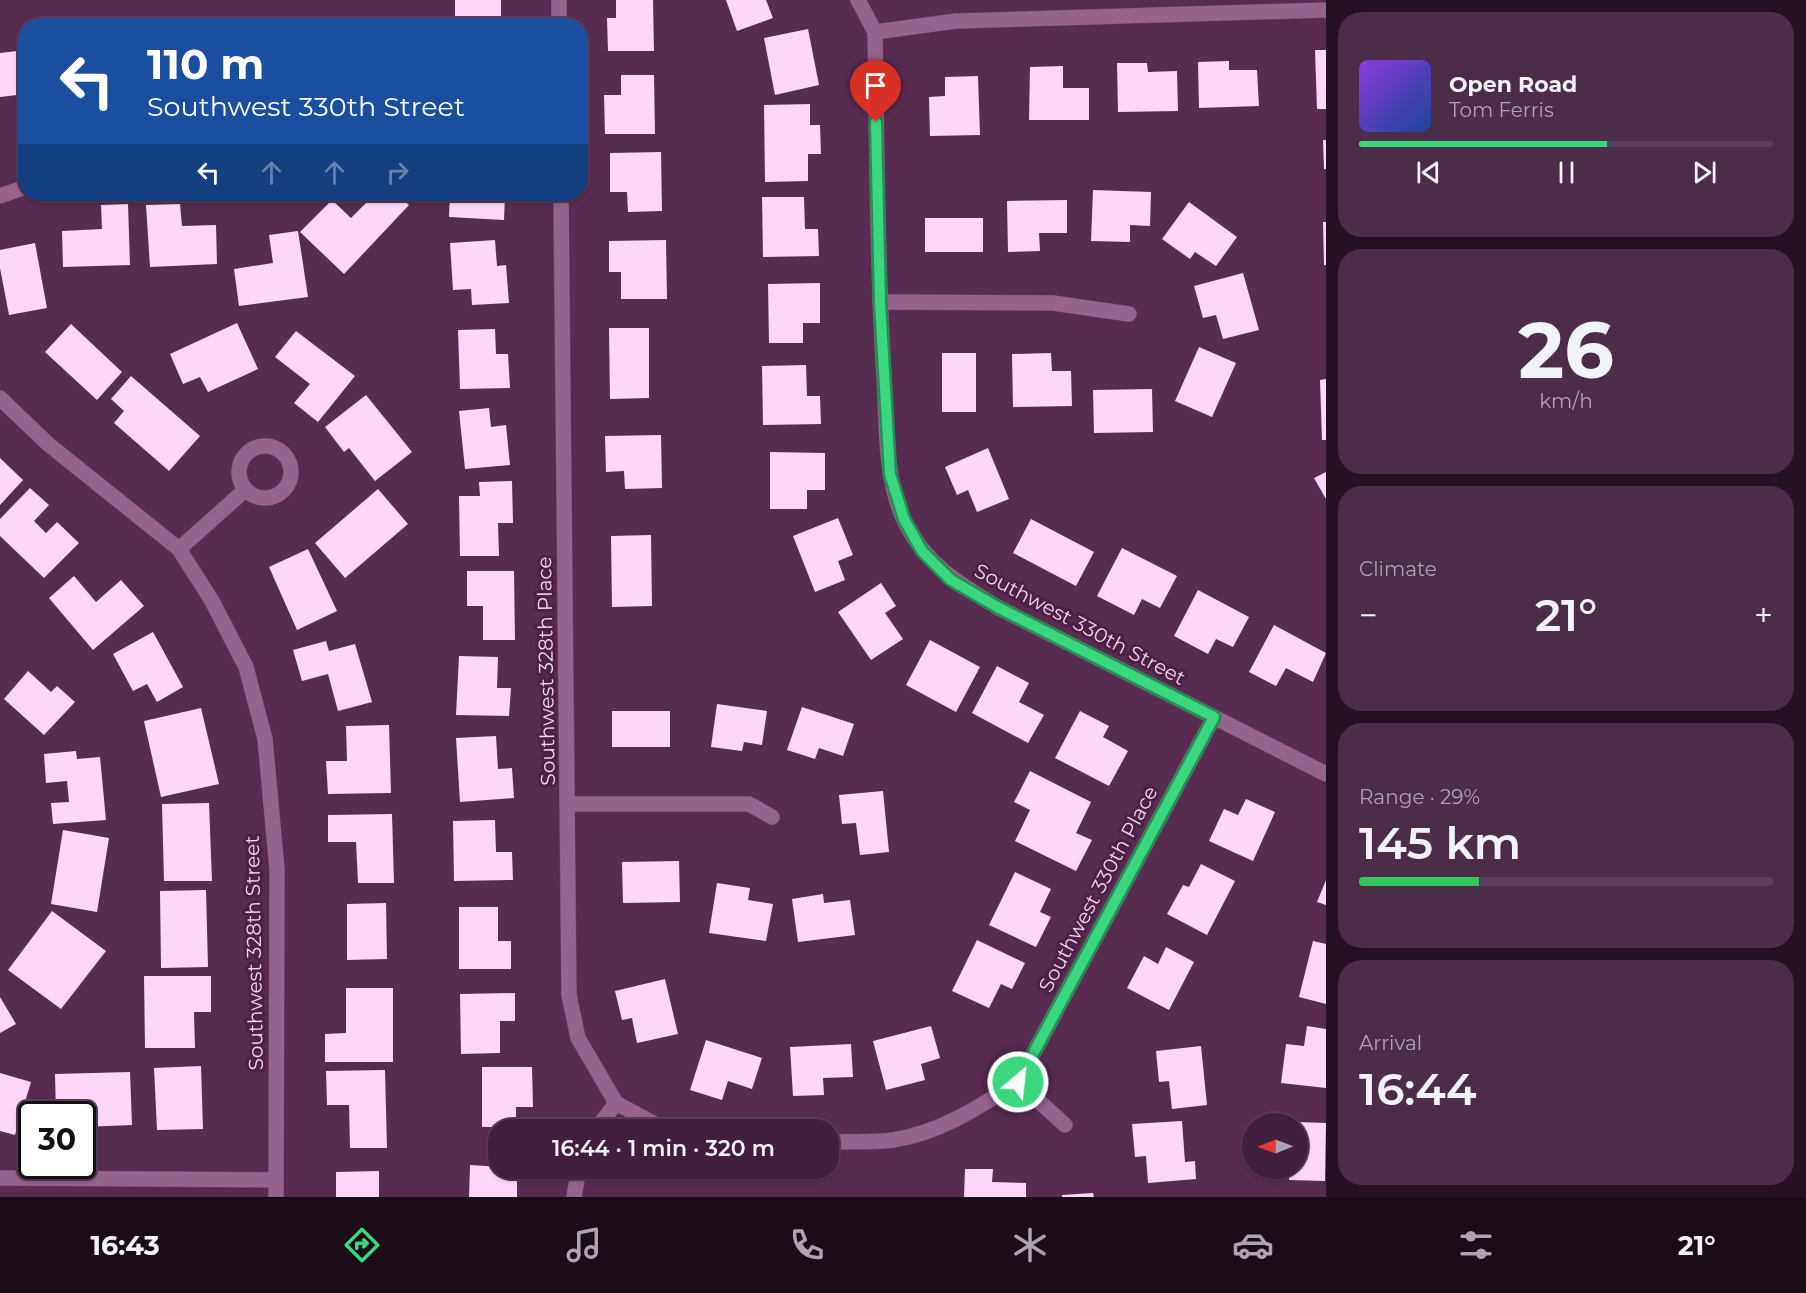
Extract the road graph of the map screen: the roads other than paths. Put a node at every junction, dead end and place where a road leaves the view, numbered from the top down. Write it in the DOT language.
graph roads {
  1 [pos="558,0"];
  2 [pos="858,0"];
  3 [pos="1326,10"];
  4 [pos="559,18"];
  5 [pos="874,32"];
  6 [pos="18,190"];
  7 [pos="0,196"];
  8 [pos="561,201"];
  9 [pos="880,302"];
  10 [pos="1129,314"];
  11 [pos="0,398"];
  12 [pos="245,490"];
  13 [pos="179,549"];
  14 [pos="1214,717"];
  15 [pos="1326,774"];
  16 [pos="569,804"];
  17 [pos="772,817"];
  18 [pos="1018,1082"];
  19 [pos="616,1103"];
  20 [pos="604,1119"];
  21 [pos="646,1119"];
  22 [pos="1065,1125"];
  23 [pos="839,1142"];
  24 [pos="0,1178"];
  25 [pos="577,1179"];
  26 [pos="276,1180"];
  27 [pos="276,1197"];
  28 [pos="574,1197"];
  1 -- 4 [label="street"];
  2 -- 5 [label="street, Southwest 330th Street"];
  3 -- 5 [label="street"];
  5 -- 9 [label="street, Southwest 330th Street"];
  6 -- 7 [label="street"];
  8 -- 16 [label="street, Southwest 328th Place"];
  9 -- 10 [label="street"];
  9 -- 14 [label="street, Southwest 330th Street"];
  11 -- 13 [label="street, Southwest 328th Street"];
  12 -- 13 [label="street"];
  13 -- 26 [label="street, Southwest 328th Street"];
  14 -- 15 [label="street, Southwest 330th Street"];
  14 -- 18 [label="street, Southwest 330th Place"];
  16 -- 17 [label="street"];
  16 -- 19 [label="street, Southwest 328th Place"];
  18 -- 22 [label="street"];
  18 -- 23 [label="street"];
  19 -- 20 [label="street"];
  19 -- 21 [label="street"];
  24 -- 26 [label="street"];
  25 -- 28 [label="street"];
  26 -- 27 [label="street, Southwest 328th Street"];
}
